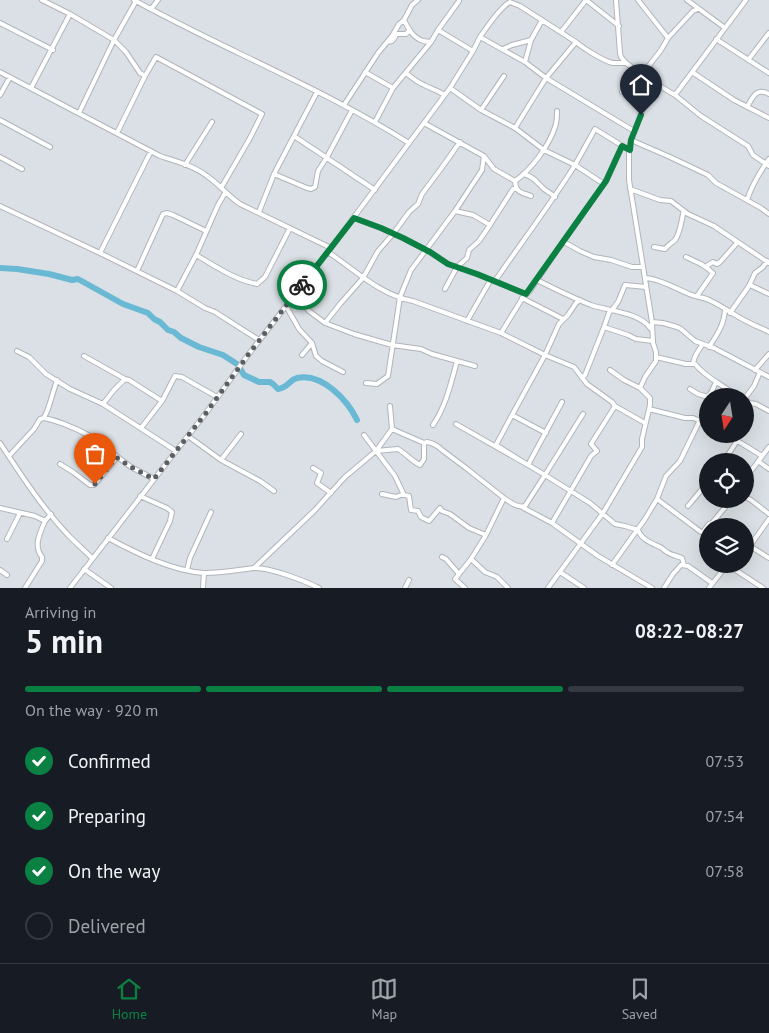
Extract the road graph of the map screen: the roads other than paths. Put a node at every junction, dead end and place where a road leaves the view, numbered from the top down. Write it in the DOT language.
graph roads {
  1 [pos="42,0"];
  2 [pos="158,0"];
  3 [pos="418,0"];
  4 [pos="586,0"];
  5 [pos="616,0"];
  6 [pos="638,0"];
  7 [pos="686,0"];
  8 [pos="746,0"];
  9 [pos="135,1"];
  10 [pos="459,1"];
  11 [pos="151,9"];
  12 [pos="698,9"];
  13 [pos="70,14"];
  14 [pos="404,20"];
  15 [pos="542,20"];
  16 [pos="0,22"];
  17 [pos="619,26"];
  18 [pos="725,28"];
  19 [pos="438,30"];
  20 [pos="409,31"];
  21 [pos="561,32"];
  22 [pos="769,33"];
  23 [pos="480,37"];
  24 [pos="668,38"];
  25 [pos="716,39"];
  26 [pos="114,40"];
  27 [pos="531,40"];
  28 [pos="387,42"];
  29 [pos="431,42"];
  30 [pos="576,42"];
  31 [pos="503,49"];
  32 [pos="53,50"];
  33 [pos="473,51"];
  34 [pos="748,60"];
  35 [pos="525,62"];
  36 [pos="626,63"];
  37 [pos="638,70"];
  38 [pos="0,72"];
  39 [pos="364,72"];
  40 [pos="644,72"];
  41 [pos="692,72"];
  42 [pos="406,73"];
  43 [pos="769,73"];
  44 [pos="145,76"];
  45 [pos="504,76"];
  46 [pos="10,77"];
  47 [pos="546,78"];
  48 [pos="653,82"];
  49 [pos="31,88"];
  50 [pos="393,88"];
  51 [pos="450,88"];
  52 [pos="317,92"];
  53 [pos="622,92"];
  54 [pos="769,94"];
  55 [pos="0,95"];
  56 [pos="444,95"];
  57 [pos="675,95"];
  58 [pos="344,106"];
  59 [pos="747,106"];
  60 [pos="352,110"];
  61 [pos="481,110"];
  62 [pos="557,111"];
  63 [pos="79,113"];
  64 [pos="769,118"];
  65 [pos="0,120"];
  66 [pos="212,122"];
  67 [pos="375,122"];
  68 [pos="424,123"];
  69 [pos="515,128"];
  70 [pos="634,131"];
  71 [pos="117,133"];
  72 [pos="294,136"];
  73 [pos="631,140"];
  74 [pos="460,142"];
  75 [pos="410,143"];
  76 [pos="622,146"];
  77 [pos="50,147"];
  78 [pos="544,150"];
  79 [pos="630,150"];
  80 [pos="151,151"];
  81 [pos="484,156"];
  82 [pos="0,157"];
  83 [pos="327,157"];
  84 [pos="769,159"];
  85 [pos="185,164"];
  86 [pos="575,165"];
  87 [pos="767,165"];
  88 [pos="22,169"];
  89 [pos="274,174"];
  90 [pos="523,174"];
  91 [pos="515,181"];
  92 [pos="604,184"];
  93 [pos="221,188"];
  94 [pos="516,188"];
  95 [pos="630,189"];
  96 [pos="375,190"];
  97 [pos="225,193"];
  98 [pos="531,196"];
  99 [pos="555,197"];
  100 [pos="747,200"];
  101 [pos="0,206"];
  102 [pos="455,211"];
  103 [pos="684,211"];
  104 [pos="259,212"];
  105 [pos="769,214"];
  106 [pos="354,218"];
  107 [pos="490,225"];
  108 [pos="290,228"];
  109 [pos="206,231"];
  110 [pos="393,234"];
  111 [pos="564,242"];
  112 [pos="737,243"];
  113 [pos="654,247"];
  114 [pos="330,250"];
  115 [pos="426,250"];
  116 [pos="100,253"];
  117 [pos="196,255"];
  118 [pos="686,257"];
  119 [pos="768,262"];
  120 [pos="457,267"];
  121 [pos="643,267"];
  122 [pos="706,268"];
  123 [pos="137,271"];
  124 [pos="363,278"];
  125 [pos="645,278"];
  126 [pos="538,280"];
  127 [pos="495,281"];
  128 [pos="750,284"];
  129 [pos="646,287"];
  130 [pos="445,288"];
  131 [pos="177,291"];
  132 [pos="295,294"];
  133 [pos="769,294"];
  134 [pos="523,296"];
  135 [pos="697,296"];
  136 [pos="400,297"];
  137 [pos="580,300"];
  138 [pos="286,306"];
  139 [pos="611,310"];
  140 [pos="726,310"];
  141 [pos="730,313"];
  142 [pos="563,319"];
  143 [pos="640,319"];
  144 [pos="652,320"];
  145 [pos="467,321"];
  146 [pos="326,324"];
  147 [pos="604,327"];
  148 [pos="652,330"];
  149 [pos="769,332"];
  150 [pos="501,333"];
  151 [pos="260,340"];
  152 [pos="653,341"];
  153 [pos="312,343"];
  154 [pos="392,345"];
  155 [pos="702,345"];
  156 [pos="709,347"];
  157 [pos="16,351"];
  158 [pos="769,354"];
  159 [pos="302,355"];
  160 [pos="545,355"];
  161 [pos="84,356"];
  162 [pos="656,357"];
  163 [pos="457,361"];
  164 [pos="693,364"];
  165 [pos="475,366"];
  166 [pos="610,370"];
  167 [pos="755,370"];
  168 [pos="343,372"];
  169 [pos="760,372"];
  170 [pos="769,377"];
  171 [pos="582,378"];
  172 [pos="125,379"];
  173 [pos="57,380"];
  174 [pos="716,382"];
  175 [pos="366,383"];
  176 [pos="640,388"];
  177 [pos="713,388"];
  178 [pos="725,388"];
  179 [pos="753,388"];
  180 [pos="690,389"];
  181 [pos="699,394"];
  182 [pos="217,397"];
  183 [pos="162,401"];
  184 [pos="562,402"];
  185 [pos="103,404"];
  186 [pos="754,404"];
  187 [pos="390,406"];
  188 [pos="615,406"];
  189 [pos="649,408"];
  190 [pos="769,411"];
  191 [pos="583,414"];
  192 [pos="512,415"];
  193 [pos="44,418"];
  194 [pos="699,420"];
  195 [pos="699,422"];
  196 [pos="645,423"];
  197 [pos="456,424"];
  198 [pos="433,425"];
  199 [pos="141,428"];
  200 [pos="392,429"];
  201 [pos="546,433"];
  202 [pos="241,434"];
  203 [pos="364,435"];
  204 [pos="188,436"];
  205 [pos="0,443"];
  206 [pos="741,443"];
  207 [pos="424,444"];
  208 [pos="769,447"];
  209 [pos="176,451"];
  210 [pos="376,452"];
  211 [pos="7,454"];
  212 [pos="0,455"];
  213 [pos="762,456"];
  214 [pos="116,457"];
  215 [pos="221,460"];
  216 [pos="758,461"];
  217 [pos="60,464"];
  218 [pos="528,465"];
  219 [pos="754,467"];
  220 [pos="313,468"];
  221 [pos="769,469"];
  222 [pos="545,475"];
  223 [pos="154,479"];
  224 [pos="274,491"];
  225 [pos="570,491"];
  226 [pos="331,493"];
  227 [pos="699,493"];
  228 [pos="382,494"];
  229 [pos="404,495"];
  230 [pos="140,496"];
  231 [pos="504,498"];
  232 [pos="657,499"];
  233 [pos="754,502"];
  234 [pos="688,506"];
  235 [pos="522,507"];
  236 [pos="0,508"];
  237 [pos="210,512"];
  238 [pos="20,513"];
  239 [pos="603,513"];
  240 [pos="51,514"];
  241 [pos="769,514"];
  242 [pos="769,519"];
  243 [pos="44,521"];
  244 [pos="552,523"];
  245 [pos="638,530"];
  246 [pos="699,530"];
  247 [pos="486,535"];
  248 [pos="754,537"];
  249 [pos="108,538"];
  250 [pos="7,539"];
  251 [pos="581,543"];
  252 [pos="754,549"];
  253 [pos="442,557"];
  254 [pos="92,558"];
  255 [pos="769,558"];
  256 [pos="471,559"];
  257 [pos="152,560"];
  258 [pos="612,565"];
  259 [pos="684,565"];
  260 [pos="254,568"];
  261 [pos="0,570"];
  262 [pos="84,570"];
  263 [pos="187,570"];
  264 [pos="560,572"];
  265 [pos="204,573"];
  266 [pos="721,573"];
  267 [pos="740,573"];
  268 [pos="459,574"];
  269 [pos="8,575"];
  270 [pos="409,580"];
  271 [pos="712,583"];
  272 [pos="25,588"];
  273 [pos="70,588"];
  274 [pos="111,588"];
  275 [pos="203,588"];
  276 [pos="319,588"];
  277 [pos="405,588"];
  278 [pos="465,588"];
  279 [pos="508,588"];
  280 [pos="548,588"];
  281 [pos="584,588"];
  282 [pos="652,588"];
  283 [pos="664,588"];
  284 [pos="709,588"];
  285 [pos="763,588"];
  1 -- 13 [label="street"];
  2 -- 11 [label="street"];
  3 -- 14 [label="street"];
  4 -- 17 [label="street"];
  4 -- 21 [label="street"];
  5 -- 17 [label="street"];
  6 -- 24 [label="street"];
  7 -- 12 [label="street"];
  8 -- 18 [label="street"];
  9 -- 11 [label="street"];
  9 -- 26 [label="street"];
  10 -- 19 [label="street"];
  11 -- 52 [label="street"];
  12 -- 18 [label="street"];
  12 -- 24 [label="street"];
  13 -- 26 [label="street"];
  13 -- 32 [label="street"];
  14 -- 20 [label="street"];
  14 -- 28 [label="street"];
  15 -- 21 [label="street"];
  15 -- 23 [label="street"];
  15 -- 27 [label="street"];
  16 -- 32 [label="street"];
  17 -- 36 [label="street"];
  18 -- 25 [label="street"];
  19 -- 29 [label="street"];
  19 -- 33 [label="street"];
  20 -- 28 [label="street"];
  20 -- 29 [label="street"];
  21 -- 30 [label="street"];
  22 -- 34 [label="street"];
  23 -- 31 [label="street"];
  23 -- 33 [label="street"];
  24 -- 40 [label="street"];
  25 -- 34 [label="street"];
  25 -- 41 [label="street"];
  26 -- 44 [label="street"];
  26 -- 63 [label="street"];
  27 -- 31 [label="street"];
  27 -- 35 [label="street"];
  28 -- 39 [label="street"];
  29 -- 42 [label="street"];
  30 -- 36 [label="street"];
  30 -- 47 [label="street"];
  31 -- 35 [label="street"];
  32 -- 49 [label="street"];
  33 -- 51 [label="street"];
  34 -- 43 [label="street"];
  35 -- 47 [label="street"];
  36 -- 37 [label="street"];
  37 -- 40 [label="street"];
  37 -- 53 [label="street"];
  38 -- 46 [label="street"];
  39 -- 50 [label="street"];
  39 -- 58 [label="street"];
  40 -- 48 [label="street"];
  41 -- 57 [label="street"];
  41 -- 59 [label="street"];
  42 -- 50 [label="street"];
  42 -- 56 [label="street"];
  44 -- 71 [label="street"];
  44 -- 93 [label="street"];
  45 -- 61 [label="street"];
  46 -- 49 [label="street"];
  46 -- 55 [label="street"];
  47 -- 69 [label="street"];
  47 -- 70 [label="street"];
  48 -- 57 [label="street"];
  48 -- 70 [label="street"];
  49 -- 63 [label="street"];
  50 -- 67 [label="street"];
  51 -- 56 [label="street"];
  51 -- 61 [label="street"];
  52 -- 58 [label="street"];
  52 -- 72 [label="street"];
  54 -- 59 [label="street"];
  56 -- 68 [label="street"];
  57 -- 87 [label="street"];
  58 -- 60 [label="street"];
  59 -- 64 [label="street"];
  60 -- 67 [label="street"];
  60 -- 83 [label="street"];
  61 -- 69 [label="street"];
  62 -- 78 [label="street"];
  63 -- 71 [label="street"];
  65 -- 77 [label="street"];
  66 -- 85 [label="street"];
  67 -- 75 [label="street"];
  68 -- 74 [label="street"];
  68 -- 75 [label="street"];
  69 -- 78 [label="street"];
  70 -- 73 [label="street"];
  71 -- 80 [label="street"];
  72 -- 83 [label="street"];
  72 -- 89 [label="street"];
  73 -- 79 [label="street"];
  73 -- 100 [label="street"];
  74 -- 81 [label="street"];
  74 -- 110 [label="street"];
  75 -- 96 [label="street"];
  76 -- 79 [label="street"];
  76 -- 86 [label="street"];
  76 -- 92 [label="street"];
  78 -- 86 [label="street"];
  78 -- 90 [label="street"];
  79 -- 95 [label="street"];
  80 -- 85 [label="street"];
  80 -- 116 [label="street"];
  81 -- 91 [label="street"];
  81 -- 102 [label="street"];
  82 -- 88 [label="street"];
  83 -- 89 [label="street"];
  83 -- 96 [label="street"];
  84 -- 87 [label="street"];
  85 -- 93 [label="street"];
  86 -- 92 [label="street"];
  86 -- 99 [label="street"];
  87 -- 100 [label="street"];
  89 -- 104 [label="street"];
  90 -- 91 [label="street"];
  90 -- 99 [label="street"];
  91 -- 94 [label="street"];
  92 -- 111 [label="street"];
  93 -- 97 [label="street"];
  94 -- 98 [label="street"];
  94 -- 107 [label="street"];
  95 -- 103 [label="street"];
  95 -- 121 [label="street"];
  96 -- 106 [label="street"];
  97 -- 104 [label="street"];
  97 -- 109 [label="street"];
  99 -- 127 [label="street"];
  100 -- 105 [label="street"];
  101 -- 116 [label="street"];
  102 -- 107 [label="street"];
  102 -- 115 [label="street"];
  103 -- 112 [label="street"];
  103 -- 113 [label="street"];
  104 -- 108 [label="street"];
  106 -- 110 [label="street"];
  106 -- 114 [label="street"];
  107 -- 120 [label="street"];
  108 -- 114 [label="street"];
  108 -- 117 [label="street"];
  109 -- 117 [label="street"];
  109 -- 123 [label="street"];
  110 -- 115 [label="street"];
  110 -- 124 [label="street"];
  111 -- 121 [label="street"];
  111 -- 126 [label="street"];
  112 -- 119 [label="street"];
  112 -- 122 [label="street"];
  114 -- 124 [label="street"];
  114 -- 132 [label="street"];
  115 -- 120 [label="street"];
  115 -- 136 [label="street"];
  116 -- 123 [label="street"];
  117 -- 131 [label="street"];
  118 -- 122 [label="street"];
  119 -- 128 [label="street"];
  120 -- 127 [label="street"];
  120 -- 130 [label="street"];
  121 -- 125 [label="street"];
  122 -- 135 [label="street"];
  123 -- 131 [label="street"];
  124 -- 136 [label="street"];
  124 -- 146 [label="street"];
  125 -- 129 [label="street"];
  125 -- 135 [label="street"];
  126 -- 134 [label="street"];
  126 -- 137 [label="street"];
  127 -- 134 [label="street"];
  127 -- 145 [label="street"];
  128 -- 133 [label="street"];
  128 -- 141 [label="street"];
  129 -- 139 [label="street"];
  129 -- 144 [label="street"];
  131 -- 151 [label="street"];
  132 -- 138 [label="street"];
  132 -- 146 [label="street"];
  134 -- 142 [label="street"];
  134 -- 150 [label="street"];
  135 -- 140 [label="street"];
  136 -- 145 [label="street"];
  136 -- 154 [label="street"];
  137 -- 139 [label="street"];
  137 -- 142 [label="street"];
  138 -- 151 [label="street"];
  138 -- 153 [label="street"];
  139 -- 143 [label="street"];
  139 -- 147 [label="street"];
  140 -- 141 [label="street"];
  140 -- 156 [label="street"];
  141 -- 149 [label="street"];
  142 -- 160 [label="street"];
  143 -- 144 [label="street"];
  143 -- 148 [label="street"];
  144 -- 148 [label="street"];
  144 -- 155 [label="street"];
  145 -- 150 [label="street"];
  146 -- 154 [label="street"];
  147 -- 152 [label="street"];
  147 -- 171 [label="street"];
  148 -- 152 [label="street"];
  150 -- 160 [label="street"];
  151 -- 182 [label="street"];
  152 -- 162 [label="street"];
  153 -- 159 [label="street"];
  153 -- 168 [label="street"];
  154 -- 163 [label="street"];
  154 -- 175 [label="street"];
  155 -- 156 [label="street"];
  155 -- 164 [label="street"];
  156 -- 167 [label="street"];
  157 -- 173 [label="street"];
  158 -- 167 [label="street"];
  160 -- 171 [label="street"];
  160 -- 192 [label="street"];
  161 -- 172 [label="street"];
  162 -- 164 [label="street"];
  162 -- 176 [label="street"];
  163 -- 165 [label="street"];
  163 -- 198 [label="street"];
  164 -- 174 [label="street"];
  166 -- 176 [label="street"];
  167 -- 169 [label="street"];
  169 -- 170 [label="street"];
  169 -- 179 [label="street"];
  171 -- 188 [label="street"];
  172 -- 183 [label="street"];
  172 -- 185 [label="street"];
  173 -- 185 [label="street"];
  173 -- 193 [label="street"];
  174 -- 177 [label="street"];
  174 -- 178 [label="street"];
  176 -- 189 [label="street"];
  180 -- 181 [label="street"];
  182 -- 183 [label="street"];
  182 -- 204 [label="street"];
  183 -- 199 [label="street"];
  184 -- 201 [label="street"];
  185 -- 199 [label="street"];
  186 -- 190 [label="street"];
  187 -- 200 [label="street"];
  188 -- 196 [label="street"];
  188 -- 225 [label="street"];
  189 -- 194 [label="street"];
  189 -- 196 [label="street"];
  191 -- 222 [label="street"];
  192 -- 201 [label="street"];
  192 -- 218 [label="street"];
  193 -- 211 [label="street"];
  193 -- 214 [label="street"];
  195 -- 232 [label="street"];
  196 -- 239 [label="street"];
  197 -- 218 [label="street"];
  199 -- 209 [label="street"];
  200 -- 207 [label="street"];
  200 -- 210 [label="street"];
  201 -- 218 [label="street"];
  202 -- 215 [label="street"];
  203 -- 210 [label="street"];
  204 -- 209 [label="street"];
  204 -- 215 [label="street"];
  205 -- 211 [label="street"];
  206 -- 213 [label="street"];
  207 -- 210 [label="street"];
  207 -- 231 [label="street"];
  208 -- 213 [label="street"];
  209 -- 223 [label="street"];
  210 -- 226 [label="street"];
  210 -- 229 [label="street"];
  211 -- 212 [label="street"];
  211 -- 240 [label="street"];
  213 -- 216 [label="street"];
  214 -- 217 [label="street"];
  214 -- 223 [label="street"];
  215 -- 224 [label="street"];
  216 -- 219 [label="street"];
  216 -- 221 [label="street"];
  218 -- 222 [label="street"];
  220 -- 226 [label="street"];
  222 -- 225 [label="street"];
  222 -- 235 [label="street"];
  223 -- 230 [label="street"];
  225 -- 239 [label="street"];
  225 -- 244 [label="street"];
  226 -- 260 [label="street"];
  227 -- 234 [label="street"];
  228 -- 229 [label="street"];
  229 -- 247 [label="street"];
  230 -- 249 [label="street"];
  230 -- 257 [label="street"];
  231 -- 235 [label="street"];
  231 -- 247 [label="street"];
  232 -- 245 [label="street"];
  232 -- 246 [label="street"];
  233 -- 241 [label="street"];
  235 -- 244 [label="street"];
  236 -- 238 [label="street"];
  237 -- 263 [label="street"];
  238 -- 243 [label="street"];
  238 -- 250 [label="street"];
  239 -- 245 [label="street"];
  239 -- 251 [label="street"];
  240 -- 243 [label="street"];
  240 -- 254 [label="street"];
  242 -- 248 [label="street"];
  243 -- 272 [label="street"];
  244 -- 251 [label="street"];
  245 -- 258 [label="street"];
  245 -- 259 [label="street"];
  247 -- 256 [label="street"];
  249 -- 254 [label="street"];
  249 -- 257 [label="street"];
  251 -- 258 [label="street"];
  251 -- 264 [label="street"];
  252 -- 255 [label="street"];
  253 -- 268 [label="street"];
  254 -- 262 [label="street"];
  256 -- 268 [label="street"];
  256 -- 279 [label="street"];
  257 -- 263 [label="street"];
  258 -- 282 [label="street"];
  259 -- 271 [label="street"];
  259 -- 283 [label="street"];
  260 -- 265 [label="street"];
  260 -- 276 [label="street"];
  261 -- 269 [label="street"];
  262 -- 273 [label="street"];
  262 -- 274 [label="street"];
  263 -- 265 [label="street"];
  264 -- 280 [label="street"];
  264 -- 281 [label="street"];
  265 -- 275 [label="street"];
  266 -- 271 [label="street"];
  267 -- 285 [label="street"];
  268 -- 278 [label="street"];
  270 -- 277 [label="street"];
  271 -- 284 [label="street"];
}
